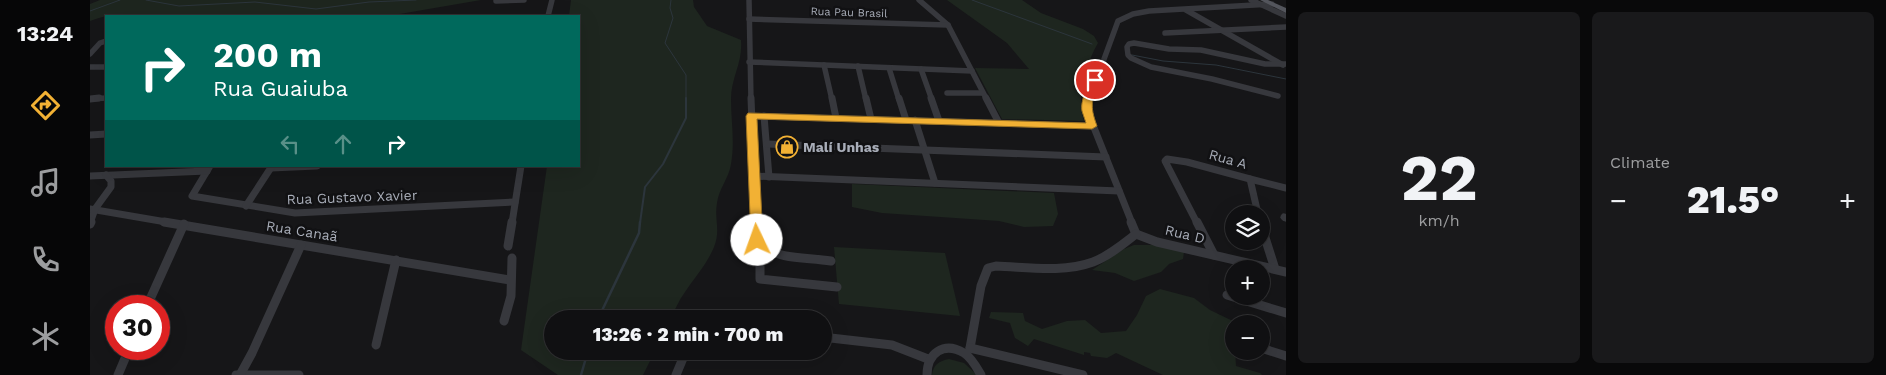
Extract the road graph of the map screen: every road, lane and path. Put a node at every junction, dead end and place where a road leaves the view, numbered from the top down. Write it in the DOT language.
graph roads {
  1 [pos="524,0"];
  2 [pos="552,0"];
  3 [pos="749,0"];
  4 [pos="919,0"];
  5 [pos="496,1"];
  6 [pos="1257,2"];
  7 [pos="1184,9"];
  8 [pos="1286,11"];
  9 [pos="548,15"];
  10 [pos="1286,16"];
  11 [pos="749,19"];
  12 [pos="948,25"];
  13 [pos="1286,26"];
  14 [pos="1222,30"];
  15 [pos="1164,33"];
  16 [pos="105,41"];
  17 [pos="90,54"];
  18 [pos="749,62"];
  19 [pos="824,65"];
  20 [pos="1285,65"];
  21 [pos="858,66"];
  22 [pos="90,67"];
  23 [pos="105,67"];
  24 [pos="889,68"];
  25 [pos="921,69"];
  26 [pos="972,71"];
  27 [pos="947,93"];
  28 [pos="982,93"];
  29 [pos="1278,96"];
  30 [pos="105,98"];
  31 [pos="90,99"];
  32 [pos="751,116"];
  33 [pos="764,116"];
  34 [pos="836,118"];
  35 [pos="871,119"];
  36 [pos="906,120"];
  37 [pos="915,120"];
  38 [pos="939,121"];
  39 [pos="999,122"];
  40 [pos="1092,126"];
  41 [pos="105,134"];
  42 [pos="90,135"];
  43 [pos="766,144"];
  44 [pos="924,150"];
  45 [pos="1106,158"];
  46 [pos="271,167"];
  47 [pos="521,167"];
  48 [pos="209,168"];
  49 [pos="90,176"];
  50 [pos="106,176"];
  51 [pos="753,176"];
  52 [pos="769,177"];
  53 [pos="1250,179"];
  54 [pos="935,183"];
  55 [pos="1286,188"];
  56 [pos="1119,192"];
  57 [pos="514,202"];
  58 [pos="1256,205"];
  59 [pos="246,206"];
  60 [pos="93,209"];
  61 [pos="90,224"];
  62 [pos="184,224"];
  63 [pos="1136,234"];
  64 [pos="301,245"];
  65 [pos="508,246"];
  66 [pos="760,246"];
  67 [pos="1268,250"];
  68 [pos="1214,255"];
  69 [pos="512,258"];
  70 [pos="396,260"];
  71 [pos="831,261"];
  72 [pos="1274,269"];
  73 [pos="1286,272"];
  74 [pos="510,280"];
  75 [pos="837,287"];
  76 [pos="152,295"];
  77 [pos="1260,305"];
  78 [pos="1286,313"];
  79 [pos="504,321"];
  80 [pos="832,338"];
  81 [pos="376,345"];
  82 [pos="967,351"];
  83 [pos="1270,351"];
  84 [pos="1286,356"];
  85 [pos="928,359"];
  86 [pos="124,360"];
  87 [pos="682,360"];
  88 [pos="118,375"];
  89 [pos="238,375"];
  90 [pos="299,375"];
  91 [pos="676,375"];
  92 [pos="927,375"];
  93 [pos="980,375"];
  94 [pos="1083,375"];
  1 -- 5 [label="street"];
  2 -- 9 [label="street"];
  3 -- 11 [label="street"];
  4 -- 12 [label="street"];
  6 -- 7 [label="street"];
  6 -- 8 [label="main road"];
  6 -- 10 [label="street"];
  7 -- 14 [label="street"];
  7 -- 40 [label="street"];
  11 -- 12 [label="street, Rua Pau Brasil"];
  11 -- 18 [label="street"];
  12 -- 26 [label="street"];
  13 -- 14 [label="street"];
  14 -- 15 [label="street"];
  14 -- 20 [label="street"];
  16 -- 17 [label="street"];
  18 -- 19 [label="street"];
  18 -- 32 [label="street"];
  19 -- 21 [label="street"];
  19 -- 34 [label="street"];
  20 -- 29 [label="street"];
  21 -- 24 [label="street"];
  21 -- 35 [label="street"];
  22 -- 23 [label="street"];
  24 -- 25 [label="street"];
  24 -- 36 [label="street"];
  25 -- 26 [label="street"];
  25 -- 38 [label="street"];
  26 -- 28 [label="street"];
  27 -- 28 [label="street"];
  28 -- 39 [label="street"];
  30 -- 31 [label="street"];
  32 -- 33 [label="street"];
  32 -- 51 [label="street"];
  33 -- 34 [label="street"];
  33 -- 43 [label="street"];
  34 -- 35 [label="street"];
  35 -- 36 [label="street"];
  36 -- 37 [label="street"];
  37 -- 38 [label="street"];
  37 -- 44 [label="street"];
  38 -- 39 [label="street"];
  39 -- 40 [label="street"];
  40 -- 45 [label="street"];
  41 -- 42 [label="street"];
  43 -- 44 [label="street"];
  43 -- 52 [label="street"];
  44 -- 45 [label="street"];
  44 -- 54 [label="street"];
  45 -- 56 [label="street"];
  46 -- 59 [label="street"];
  47 -- 57 [label="street"];
  48 -- 50 [label="street"];
  48 -- 59 [label="street, Rua Gustavo Xavier"];
  49 -- 50 [label="street"];
  50 -- 60 [label="street"];
  51 -- 52 [label="street"];
  51 -- 66 [label="street"];
  52 -- 54 [label="street"];
  53 -- 55 [label="street"];
  53 -- 58 [label="street, Rua A"];
  53 -- 68 [label="street, Rua A"];
  54 -- 56 [label="street"];
  56 -- 63 [label="street"];
  57 -- 59 [label="street, Rua Gustavo Xavier"];
  57 -- 65 [label="street"];
  60 -- 61 [label="street"];
  60 -- 62 [label="street, Rua Canaã"];
  62 -- 64 [label="street, Rua Canaã"];
  62 -- 76 [label="street"];
  63 -- 68 [label="street, Rua D"];
  63 -- 82 [label="street"];
  64 -- 70 [label="street, Rua Canaã"];
  64 -- 89 [label="street"];
  66 -- 71 [label="street"];
  66 -- 75 [label="street"];
  67 -- 72 [label="street"];
  68 -- 72 [label="street, Rua D"];
  69 -- 74 [label="street"];
  70 -- 74 [label="street, Rua Canaã"];
  70 -- 81 [label="street"];
  72 -- 73 [label="street, Rua D"];
  74 -- 79 [label="street"];
  77 -- 78 [label="street"];
  80 -- 85 [label="street"];
  82 -- 85 [label="street"];
  82 -- 93 [label="street"];
  82 -- 94 [label="street"];
  83 -- 84 [label="street"];
  85 -- 92 [label="street"];
  86 -- 88 [label="street"];
  87 -- 91 [label="street"];
  89 -- 90 [label="street"];
}
